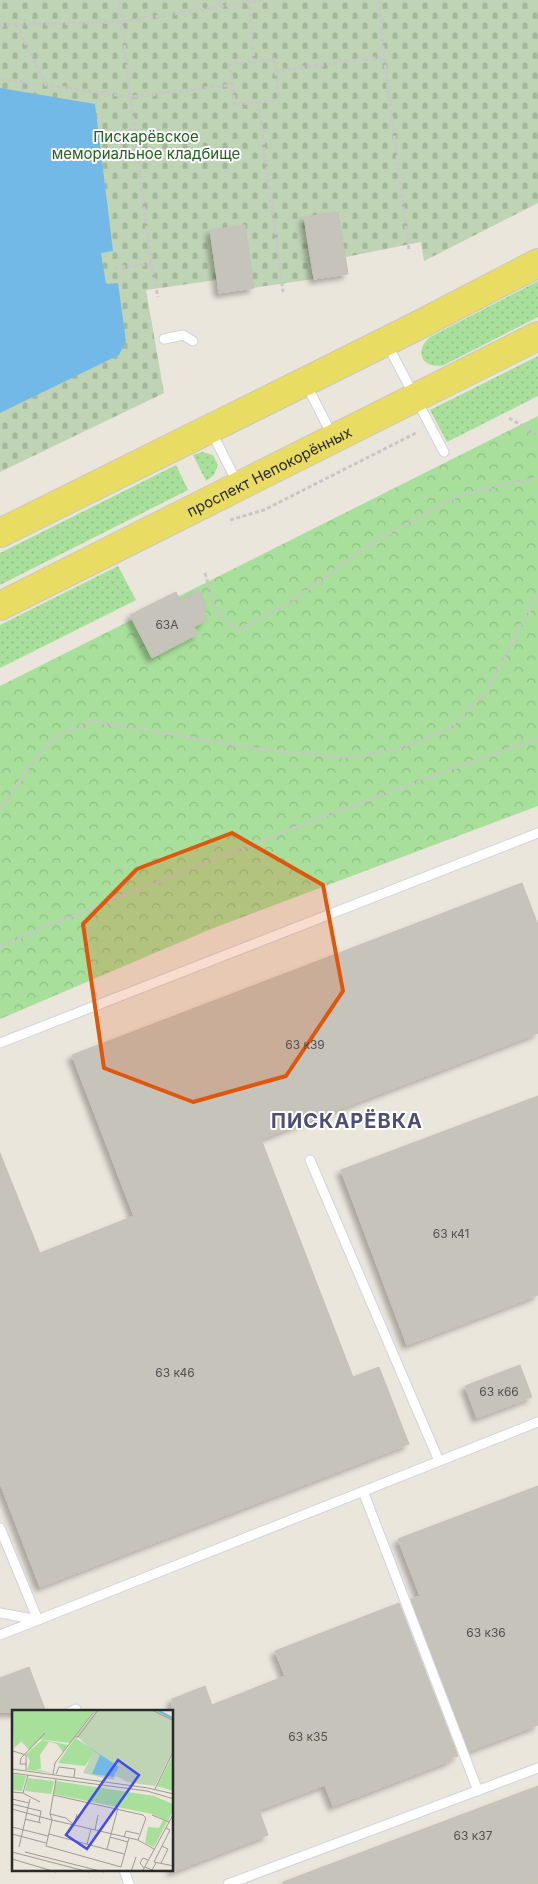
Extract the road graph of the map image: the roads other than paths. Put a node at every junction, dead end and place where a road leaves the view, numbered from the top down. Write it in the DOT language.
graph roads {
  1 [pos="538,263"];
  2 [pos="538,336"];
  3 [pos="164,339"];
  4 [pos="193,341"];
  5 [pos="386,341"];
  6 [pos="305,382"];
  7 [pos="416,398"];
  8 [pos="210,429"];
  9 [pos="334,439"];
  10 [pos="444,452"];
  11 [pos="239,487"];
  12 [pos="0,533"];
  13 [pos="0,606"];
  14 [pos="538,833"];
  15 [pos="0,1043"];
  16 [pos="310,1160"];
  17 [pos="538,1422"];
  18 [pos="439,1461"];
  19 [pos="363,1491"];
  20 [pos="0,1528"];
  21 [pos="0,1613"];
  22 [pos="38,1620"];
  23 [pos="0,1635"];
  24 [pos="538,1768"];
  25 [pos="478,1790"];
  26 [pos="125,1872"];
  27 [pos="129,1884"];
  28 [pos="228,1884"];
  1 -- 5 [label="main road"];
  2 -- 7 [label="main road, проспект Непокорённых"];
  3 -- 4 [label="lane"];
  5 -- 6 [label="main road"];
  5 -- 7 [label="lane"];
  6 -- 8 [label="main road"];
  6 -- 9 [label="lane"];
  7 -- 9 [label="main road, проспект Непокорённых"];
  7 -- 10 [label="lane"];
  8 -- 11 [label="lane"];
  8 -- 12 [label="main road"];
  9 -- 11 [label="main road, проспект Непокорённых"];
  11 -- 13 [label="main road, проспект Непокорённых"];
  14 -- 15 [label="lane"];
  16 -- 18 [label="lane"];
  17 -- 18 [label="lane"];
  18 -- 19 [label="lane"];
  19 -- 22 [label="lane"];
  19 -- 25 [label="lane"];
  20 -- 22 [label="lane"];
  21 -- 22 [label="lane"];
  22 -- 23 [label="lane"];
  24 -- 25 [label="lane"];
  25 -- 28 [label="lane"];
  26 -- 27 [label="lane"];
}
